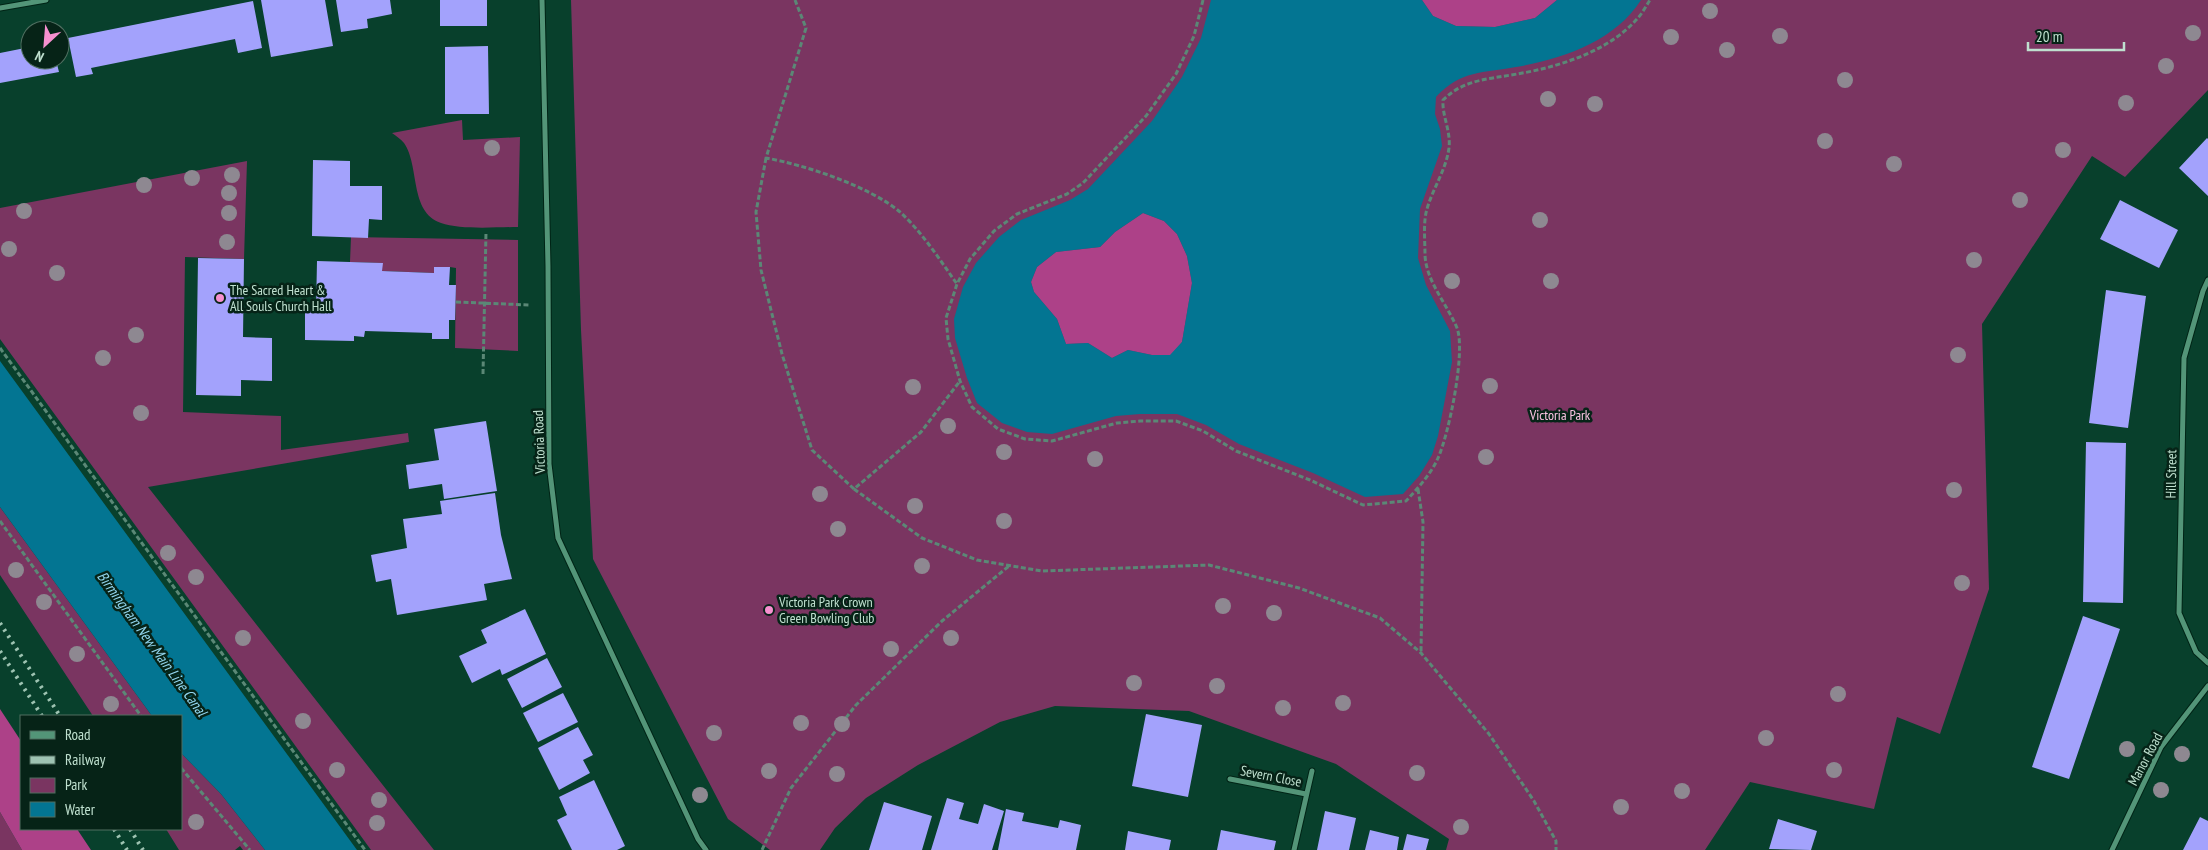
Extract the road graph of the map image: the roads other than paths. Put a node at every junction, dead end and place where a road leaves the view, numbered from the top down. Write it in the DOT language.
graph roads {
  1 [pos="46,0"];
  2 [pos="542,0"];
  3 [pos="0,8"];
  4 [pos="2208,280"];
  5 [pos="2208,663"];
  6 [pos="2208,686"];
  7 [pos="1312,771"];
  8 [pos="1230,780"];
  9 [pos="1306,794"];
  10 [pos="706,850"];
  11 [pos="1294,850"];
  12 [pos="2112,850"];
  1 -- 3 [label="street"];
  2 -- 10 [label="street, Victoria Road"];
  4 -- 5 [label="street, Hill Street"];
  6 -- 12 [label="street, Manor Road"];
  7 -- 9 [label="street, Severn Close"];
  8 -- 9 [label="street, Severn Close"];
  9 -- 11 [label="street, Severn Close"];
}
